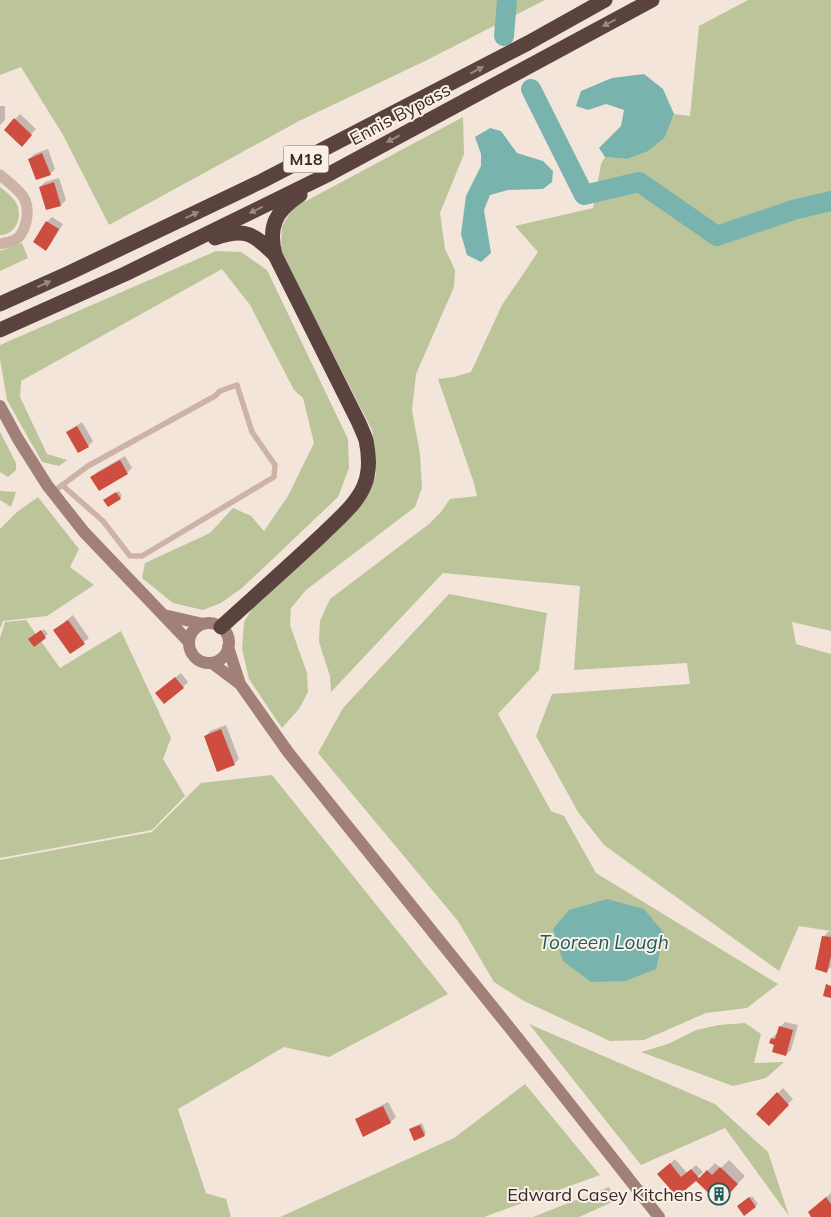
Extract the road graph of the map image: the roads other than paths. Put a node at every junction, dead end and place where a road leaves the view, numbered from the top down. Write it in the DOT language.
graph roads {
  1 [pos="605,0"];
  2 [pos="652,0"];
  3 [pos="331,173"];
  4 [pos="0,175"];
  5 [pos="0,244"];
  6 [pos="275,255"];
  7 [pos="125,274"];
  8 [pos="0,304"];
  9 [pos="0,330"];
  10 [pos="0,406"];
  11 [pos="57,489"];
  12 [pos="164,615"];
  13 [pos="203,624"];
  14 [pos="221,627"];
  15 [pos="189,642"];
  16 [pos="228,647"];
  17 [pos="212,663"];
  18 [pos="240,684"];
  19 [pos="659,1217"];
  8 -- 1 [label="highway, Ennis Bypass / M18, one-way"];
  2 -- 3 [label="highway, Ennis Bypass / M18, one-way"];
  3 -- 6 [label="highway"];
  3 -- 7 [label="highway, Ennis Bypass / M18, one-way"];
  4 -- 5 [label="street"];
  6 -- 7 [label="highway"];
  6 -- 14 [label="highway"];
  7 -- 9 [label="highway, Ennis Bypass / M18"];
  10 -- 11 [label="main road"];
  11 -- 11 [label="lane"];
  11 -- 12 [label="main road"];
  12 -- 13 [label="main road"];
  12 -- 15 [label="main road"];
  13 -- 14 [label="main road"];
  13 -- 15 [label="main road"];
  14 -- 16 [label="main road"];
  15 -- 17 [label="main road"];
  16 -- 17 [label="main road"];
  16 -- 18 [label="main road"];
  17 -- 18 [label="main road"];
  18 -- 19 [label="main road"];
}
